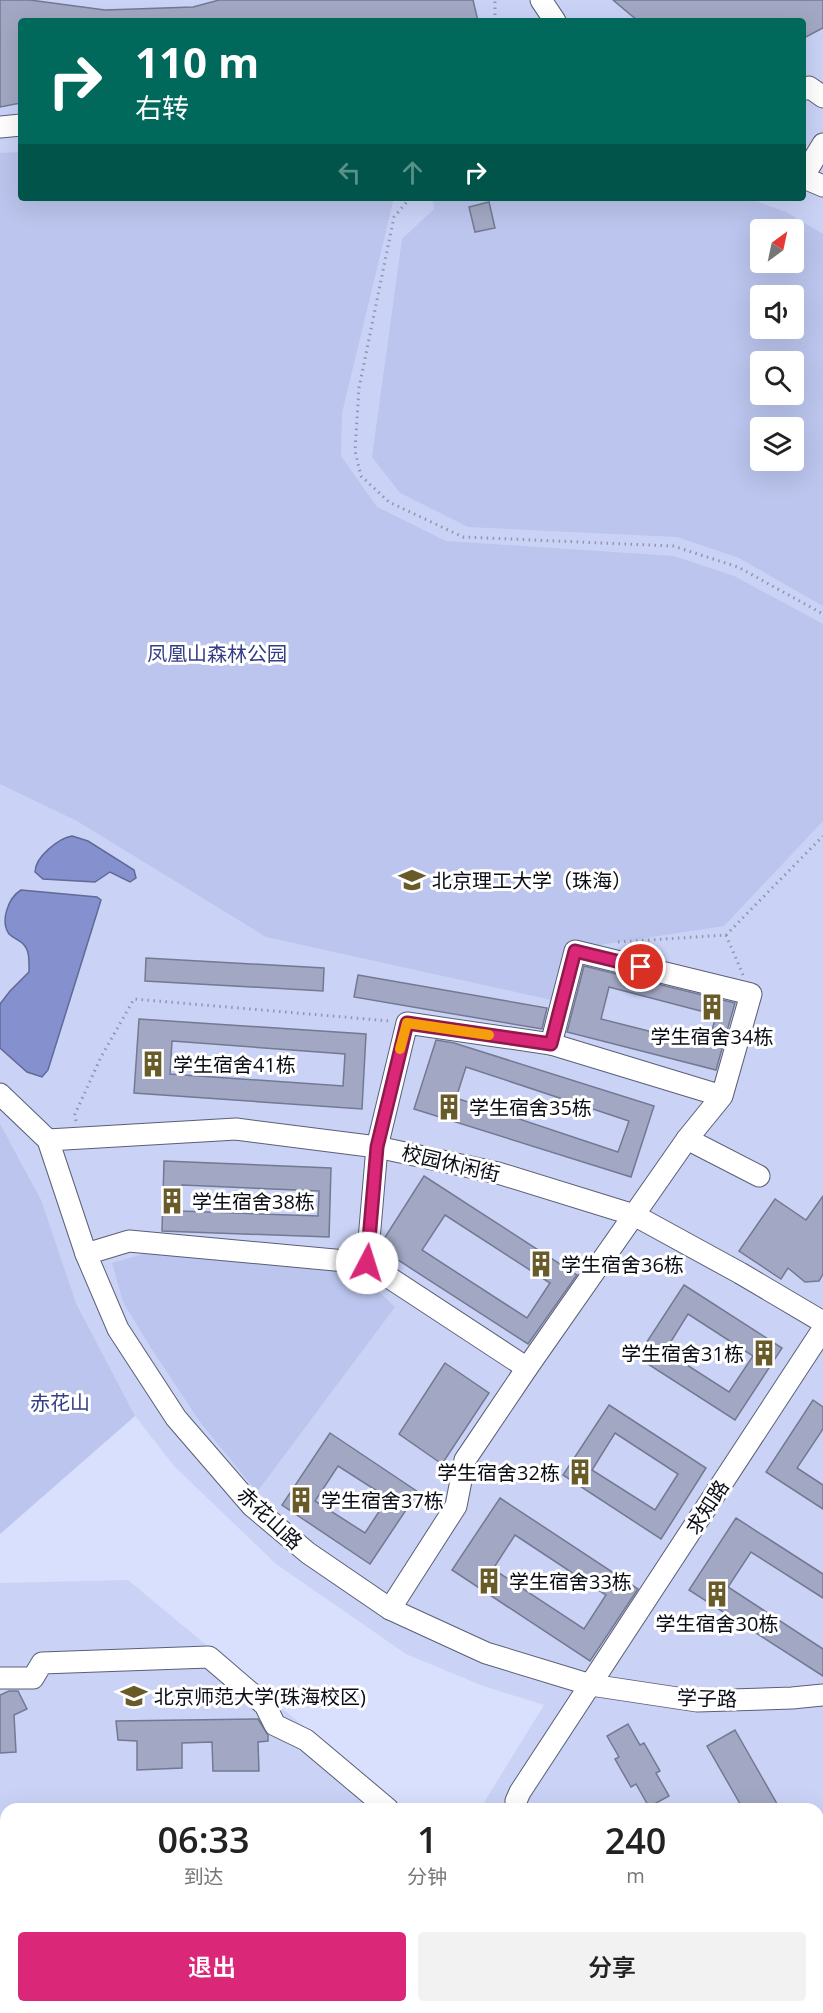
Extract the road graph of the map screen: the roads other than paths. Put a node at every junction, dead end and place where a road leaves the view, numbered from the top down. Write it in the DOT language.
graph roads {
  1 [pos="541,0"];
  2 [pos="553,18"];
  3 [pos="806,88"];
  4 [pos="823,97"];
  5 [pos="18,125"];
  6 [pos="0,127"];
  7 [pos="823,144"];
  8 [pos="806,172"];
  9 [pos="806,178"];
  10 [pos="823,186"];
  11 [pos="551,1044"];
  12 [pos="0,1094"];
  13 [pos="722,1096"];
  14 [pos="687,1139"];
  15 [pos="48,1140"];
  16 [pos="377,1147"];
  17 [pos="759,1176"];
  18 [pos="634,1215"];
  19 [pos="86,1254"];
  20 [pos="367,1263"];
  21 [pos="823,1322"];
  22 [pos="823,1329"];
  23 [pos="527,1368"];
  24 [pos="390,1609"];
  25 [pos="0,1678"];
  26 [pos="591,1685"];
  27 [pos="823,1695"];
  28 [pos="381,1803"];
  29 [pos="516,1803"];
  1 -- 2 [label="street"];
  3 -- 4 [label="street"];
  5 -- 6 [label="street"];
  7 -- 8 [label="street"];
  9 -- 10 [label="street"];
  11 -- 13 [label="street"];
  11 -- 13 [label="street"];
  11 -- 16 [label="street"];
  12 -- 15 [label="street, 赤花山路"];
  13 -- 14 [label="street"];
  14 -- 17 [label="street"];
  14 -- 18 [label="street"];
  15 -- 16 [label="street, 校园休闲街"];
  15 -- 19 [label="street, 赤花山路"];
  16 -- 18 [label="street, 校园休闲街"];
  16 -- 20 [label="street"];
  18 -- 21 [label="street, 校园休闲街"];
  18 -- 23 [label="street"];
  19 -- 20 [label="street"];
  19 -- 24 [label="street, 赤花山路"];
  20 -- 23 [label="street"];
  22 -- 26 [label="street, 求知路"];
  23 -- 24 [label="street"];
  24 -- 26 [label="street, 赤花山路"];
  25 -- 28 [label="street"];
  26 -- 27 [label="street, 学子路"];
  26 -- 29 [label="street"];
}
